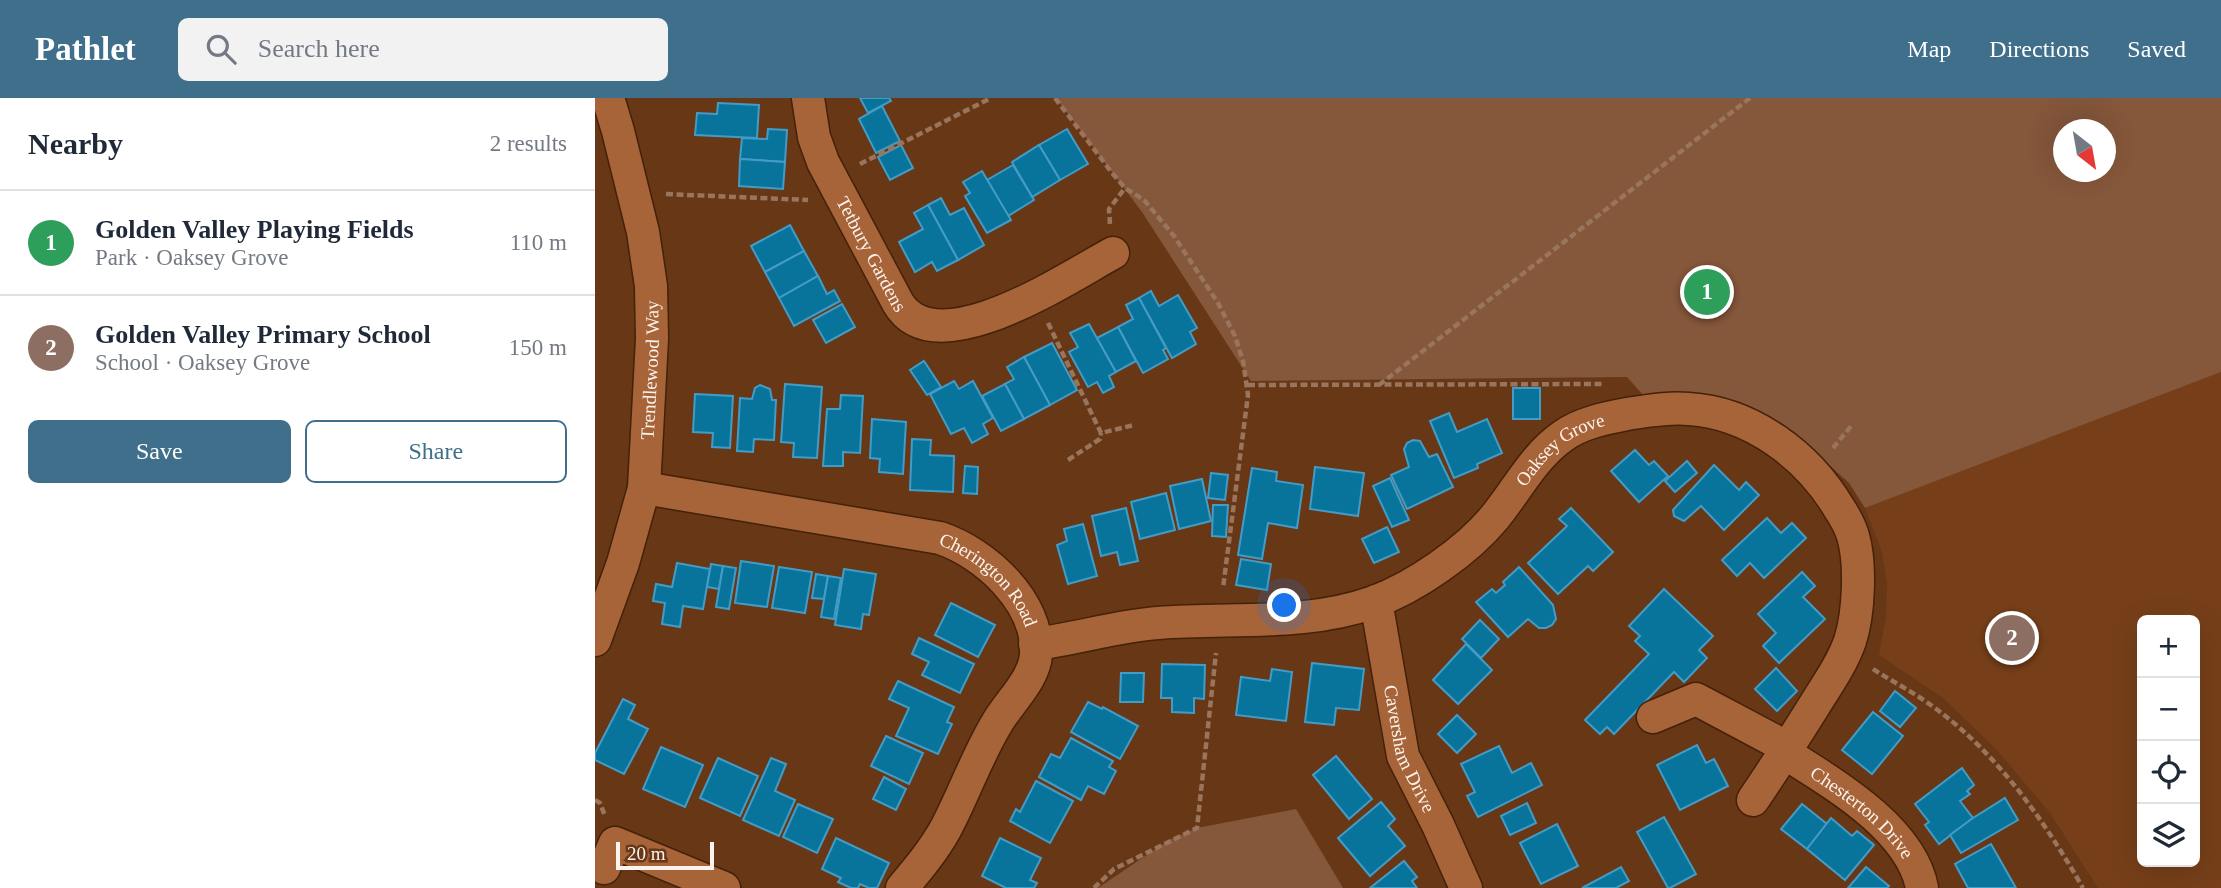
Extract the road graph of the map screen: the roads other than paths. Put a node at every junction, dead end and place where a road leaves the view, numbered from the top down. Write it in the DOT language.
graph roads {
  1 [pos="608,98"];
  2 [pos="808,98"];
  3 [pos="607,136"];
  4 [pos="1113,253"];
  5 [pos="644,488"];
  6 [pos="1376,601"];
  7 [pos="595,640"];
  8 [pos="1035,644"];
  9 [pos="1653,717"];
  10 [pos="1786,750"];
  11 [pos="1753,800"];
  12 [pos="604,868"];
  13 [pos="724,888"];
  14 [pos="902,888"];
  15 [pos="1466,888"];
  16 [pos="1922,888"];
  1 -- 3 [label="street, Trendlewood Way"];
  2 -- 4 [label="street, Tetbury Gardens"];
  3 -- 5 [label="street, Trendlewood Way"];
  5 -- 7 [label="street, Trendlewood Way"];
  5 -- 8 [label="street, Cherington Road"];
  6 -- 8 [label="street, Oaksey Grove"];
  6 -- 10 [label="street, Oaksey Grove"];
  6 -- 15 [label="street, Caversham Drive"];
  8 -- 14 [label="street, Cherington Road"];
  9 -- 10 [label="street"];
  10 -- 11 [label="street, Oaksey Grove"];
  10 -- 16 [label="street, Chesterton Drive"];
  12 -- 13 [label="street"];
}
